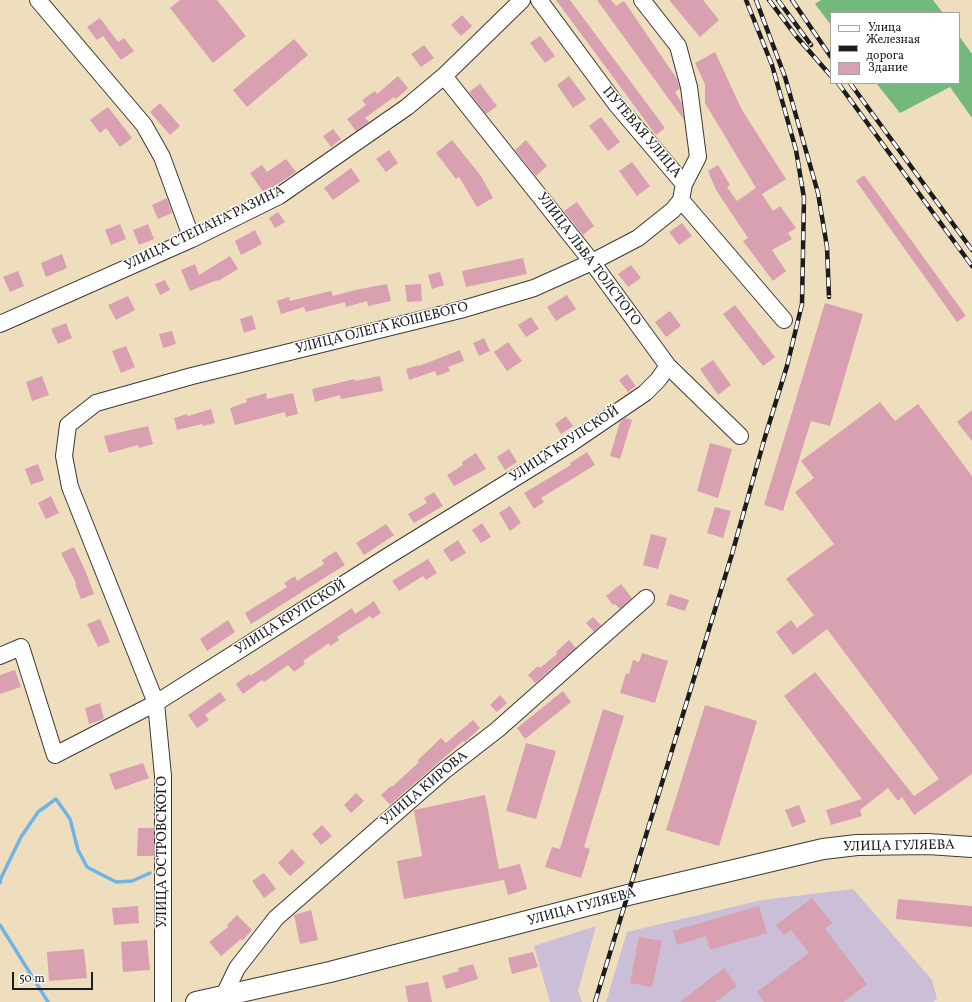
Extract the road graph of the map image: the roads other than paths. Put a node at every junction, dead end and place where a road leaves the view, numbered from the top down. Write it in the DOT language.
graph roads {
  1 [pos="38,0"];
  2 [pos="522,0"];
  3 [pos="539,0"];
  4 [pos="642,0"];
  5 [pos="444,76"];
  6 [pos="682,192"];
  7 [pos="192,239"];
  8 [pos="592,262"];
  9 [pos="784,320"];
  10 [pos="0,324"];
  11 [pos="668,366"];
  12 [pos="740,436"];
  13 [pos="646,598"];
  14 [pos="0,656"];
  15 [pos="156,703"];
  16 [pos="972,847"];
  17 [pos="223,997"];
  18 [pos="163,1002"];
  19 [pos="196,1002"];
  1 -- 7 [label="street"];
  2 -- 5 [label="street, УЛИЦА СТЕПАНА РАЗИНА"];
  3 -- 6 [label="street, ПУТЕВАЯ УЛИЦА"];
  4 -- 6 [label="street, УЛИЦА ОЛЕГА КОШЕВОГО"];
  5 -- 7 [label="street, УЛИЦА СТЕПАНА РАЗИНА"];
  5 -- 8 [label="street, УЛИЦА ЛЬВА ТОЛСТОГО"];
  6 -- 8 [label="street, УЛИЦА ОЛЕГА КОШЕВОГО"];
  6 -- 9 [label="street, ПУТЕВАЯ УЛИЦА"];
  7 -- 10 [label="street, УЛИЦА СТЕПАНА РАЗИНА"];
  8 -- 11 [label="street, УЛИЦА ЛЬВА ТОЛСТОГО"];
  8 -- 15 [label="street, УЛИЦА ОЛЕГА КОШЕВОГО"];
  11 -- 12 [label="street, УЛИЦА ЛЬВА ТОЛСТОГО"];
  11 -- 15 [label="street, УЛИЦА КРУПСКОЙ"];
  13 -- 17 [label="street, УЛИЦА КИРОВА"];
  14 -- 15 [label="street, УЛИЦА КРУПСКОЙ"];
  15 -- 18 [label="street, УЛИЦА ОСТРОВСКОГО"];
  16 -- 17 [label="main road, УЛИЦА ГУЛЯЕВА"];
  17 -- 19 [label="main road, УЛИЦА ГУЛЯЕВА"];
}
